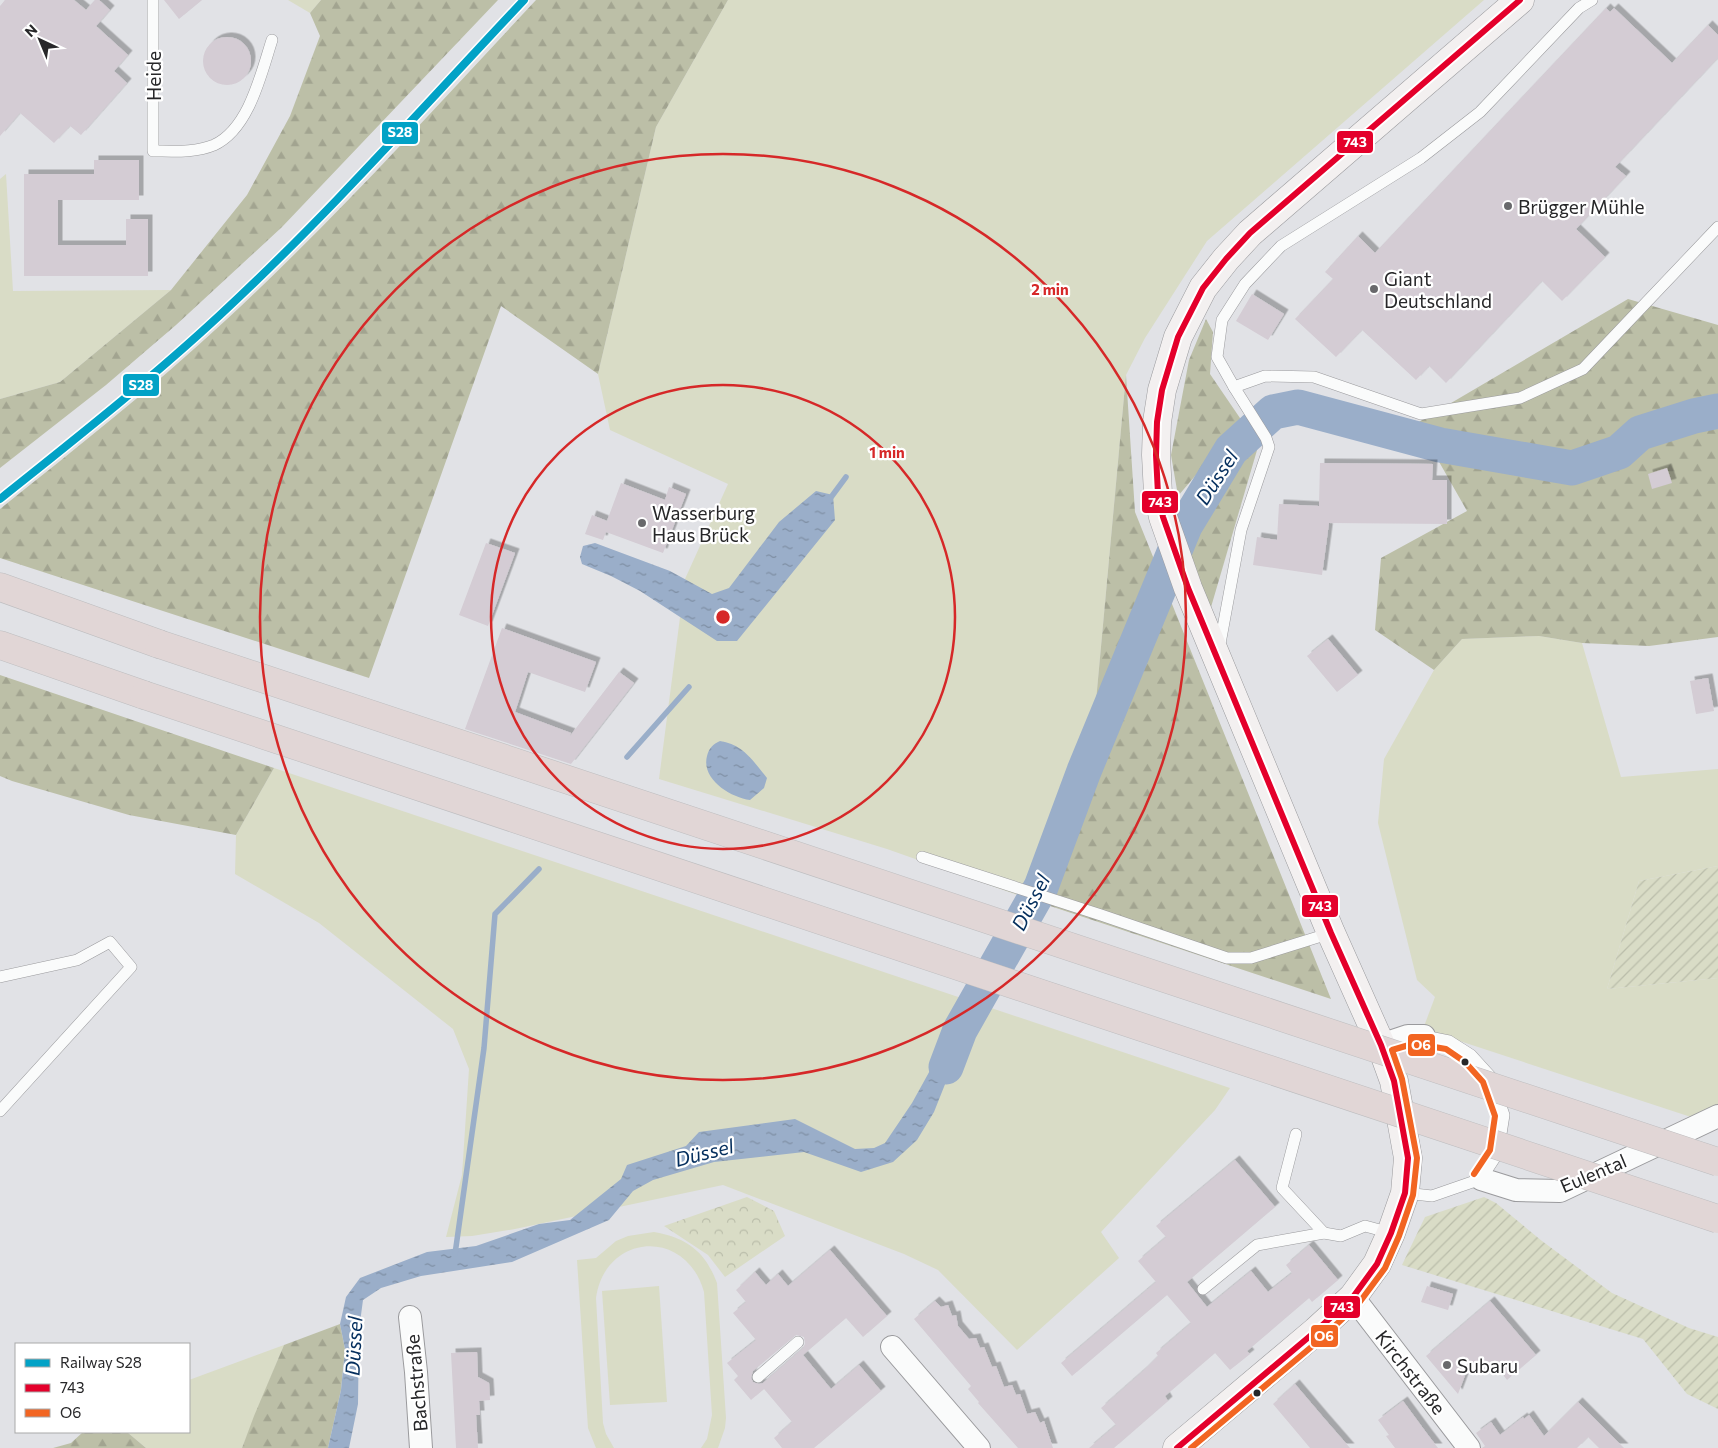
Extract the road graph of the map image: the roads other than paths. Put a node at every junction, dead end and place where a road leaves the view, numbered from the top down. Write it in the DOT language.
graph roads {
  1 [pos="153,0"];
  2 [pos="1520,0"];
  3 [pos="1592,0"];
  4 [pos="272,40"];
  5 [pos="1718,227"];
  6 [pos="1234,387"];
  7 [pos="0,587"];
  8 [pos="0,645"];
  9 [pos="1217,660"];
  10 [pos="922,857"];
  11 [pos="1331,933"];
  12 [pos="0,977"];
  13 [pos="1424,1036"];
  14 [pos="1381,1045"];
  15 [pos="0,1111"];
  16 [pos="1718,1116"];
  17 [pos="1296,1134"];
  18 [pos="1718,1162"];
  19 [pos="1480,1179"];
  20 [pos="1405,1193"];
  21 [pos="1718,1219"];
  22 [pos="1324,1233"];
  23 [pos="1391,1233"];
  24 [pos="1203,1289"];
  25 [pos="1353,1297"];
  26 [pos="410,1318"];
  27 [pos="798,1342"];
  28 [pos="892,1347"];
  29 [pos="758,1377"];
  30 [pos="421,1448"];
  31 [pos="979,1448"];
  32 [pos="1177,1448"];
  33 [pos="1469,1448"];
  1 -- 4 [label="lane, Heide"];
  2 -- 9 [label="main road"];
  3 -- 6 [label="lane"];
  5 -- 6 [label="lane"];
  6 -- 9 [label="lane"];
  7 -- 18 [label="highway, bridge"];
  8 -- 21 [label="highway, bridge"];
  9 -- 11 [label="main road"];
  10 -- 11 [label="lane"];
  11 -- 14 [label="main road"];
  12 -- 15 [label="lane"];
  13 -- 14 [label="street"];
  13 -- 19 [label="lane"];
  14 -- 20 [label="main road"];
  16 -- 19 [label="street, Eulental"];
  17 -- 22 [label="lane"];
  19 -- 20 [label="lane"];
  20 -- 23 [label="main road"];
  22 -- 23 [label="lane"];
  22 -- 24 [label="lane"];
  23 -- 25 [label="main road"];
  25 -- 32 [label="main road"];
  25 -- 33 [label="street, Kirchstraße"];
  26 -- 30 [label="street, Bachstraße"];
  27 -- 29 [label="lane"];
  28 -- 31 [label="street"];
}
